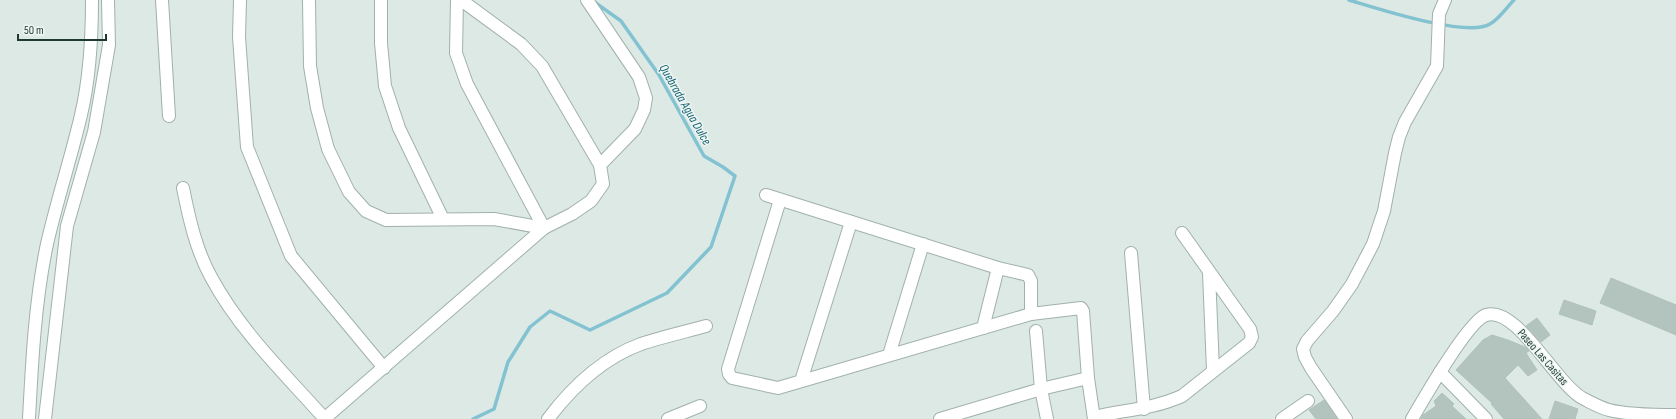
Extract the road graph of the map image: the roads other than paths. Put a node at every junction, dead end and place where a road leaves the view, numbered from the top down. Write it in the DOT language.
graph roads {
  1 [pos="92,0"];
  2 [pos="108,0"];
  3 [pos="162,0"];
  4 [pos="240,0"];
  5 [pos="309,0"];
  6 [pos="381,0"];
  7 [pos="457,0"];
  8 [pos="461,0"];
  9 [pos="586,0"];
  10 [pos="1444,0"];
  11 [pos="169,116"];
  12 [pos="600,165"];
  13 [pos="183,188"];
  14 [pos="766,195"];
  15 [pos="780,200"];
  16 [pos="444,219"];
  17 [pos="851,222"];
  18 [pos="544,228"];
  19 [pos="1182,233"];
  20 [pos="923,244"];
  21 [pos="1131,253"];
  22 [pos="998,268"];
  23 [pos="1209,273"];
  24 [pos="1031,314"];
  25 [pos="706,326"];
  26 [pos="982,328"];
  27 [pos="1036,331"];
  28 [pos="889,355"];
  29 [pos="384,368"];
  30 [pos="1213,370"];
  31 [pos="1440,372"];
  32 [pos="1088,378"];
  33 [pos="801,381"];
  34 [pos="1041,389"];
  35 [pos="1308,401"];
  36 [pos="700,406"];
  37 [pos="1144,409"];
  38 [pos="1676,414"];
  39 [pos="965,415"];
  40 [pos="1094,418"];
  41 [pos="1287,418"];
  42 [pos="29,419"];
  43 [pos="45,419"];
  44 [pos="325,419"];
  45 [pos="548,419"];
  46 [pos="668,419"];
  47 [pos="940,419"];
  48 [pos="1047,419"];
  49 [pos="1346,419"];
  50 [pos="1412,419"];
  51 [pos="1486,419"];
  1 -- 42 [label="street"];
  2 -- 43 [label="street"];
  3 -- 11 [label="street"];
  4 -- 29 [label="street"];
  5 -- 16 [label="street"];
  6 -- 16 [label="street"];
  7 -- 18 [label="street"];
  8 -- 12 [label="street"];
  9 -- 12 [label="street"];
  10 -- 49 [label="street"];
  12 -- 18 [label="street"];
  13 -- 44 [label="street"];
  14 -- 15 [label="street"];
  15 -- 17 [label="street"];
  15 -- 33 [label="street"];
  16 -- 18 [label="street"];
  17 -- 20 [label="street"];
  17 -- 33 [label="street"];
  18 -- 29 [label="street"];
  19 -- 23 [label="street"];
  20 -- 22 [label="street"];
  20 -- 28 [label="street"];
  21 -- 37 [label="street"];
  22 -- 24 [label="street"];
  22 -- 26 [label="street"];
  23 -- 30 [label="street"];
  23 -- 30 [label="street"];
  24 -- 26 [label="street"];
  24 -- 32 [label="street"];
  25 -- 45 [label="street"];
  26 -- 28 [label="street"];
  27 -- 34 [label="street"];
  28 -- 33 [label="street"];
  29 -- 44 [label="street"];
  30 -- 37 [label="street"];
  31 -- 38 [label="street, Paseo Las Casitas"];
  31 -- 50 [label="street, Paseo Las Casitas"];
  31 -- 51 [label="street"];
  32 -- 34 [label="street"];
  32 -- 40 [label="street"];
  34 -- 39 [label="street"];
  34 -- 48 [label="street"];
  35 -- 41 [label="street"];
  36 -- 46 [label="street"];
  37 -- 40 [label="street"];
  39 -- 47 [label="street"];
}
